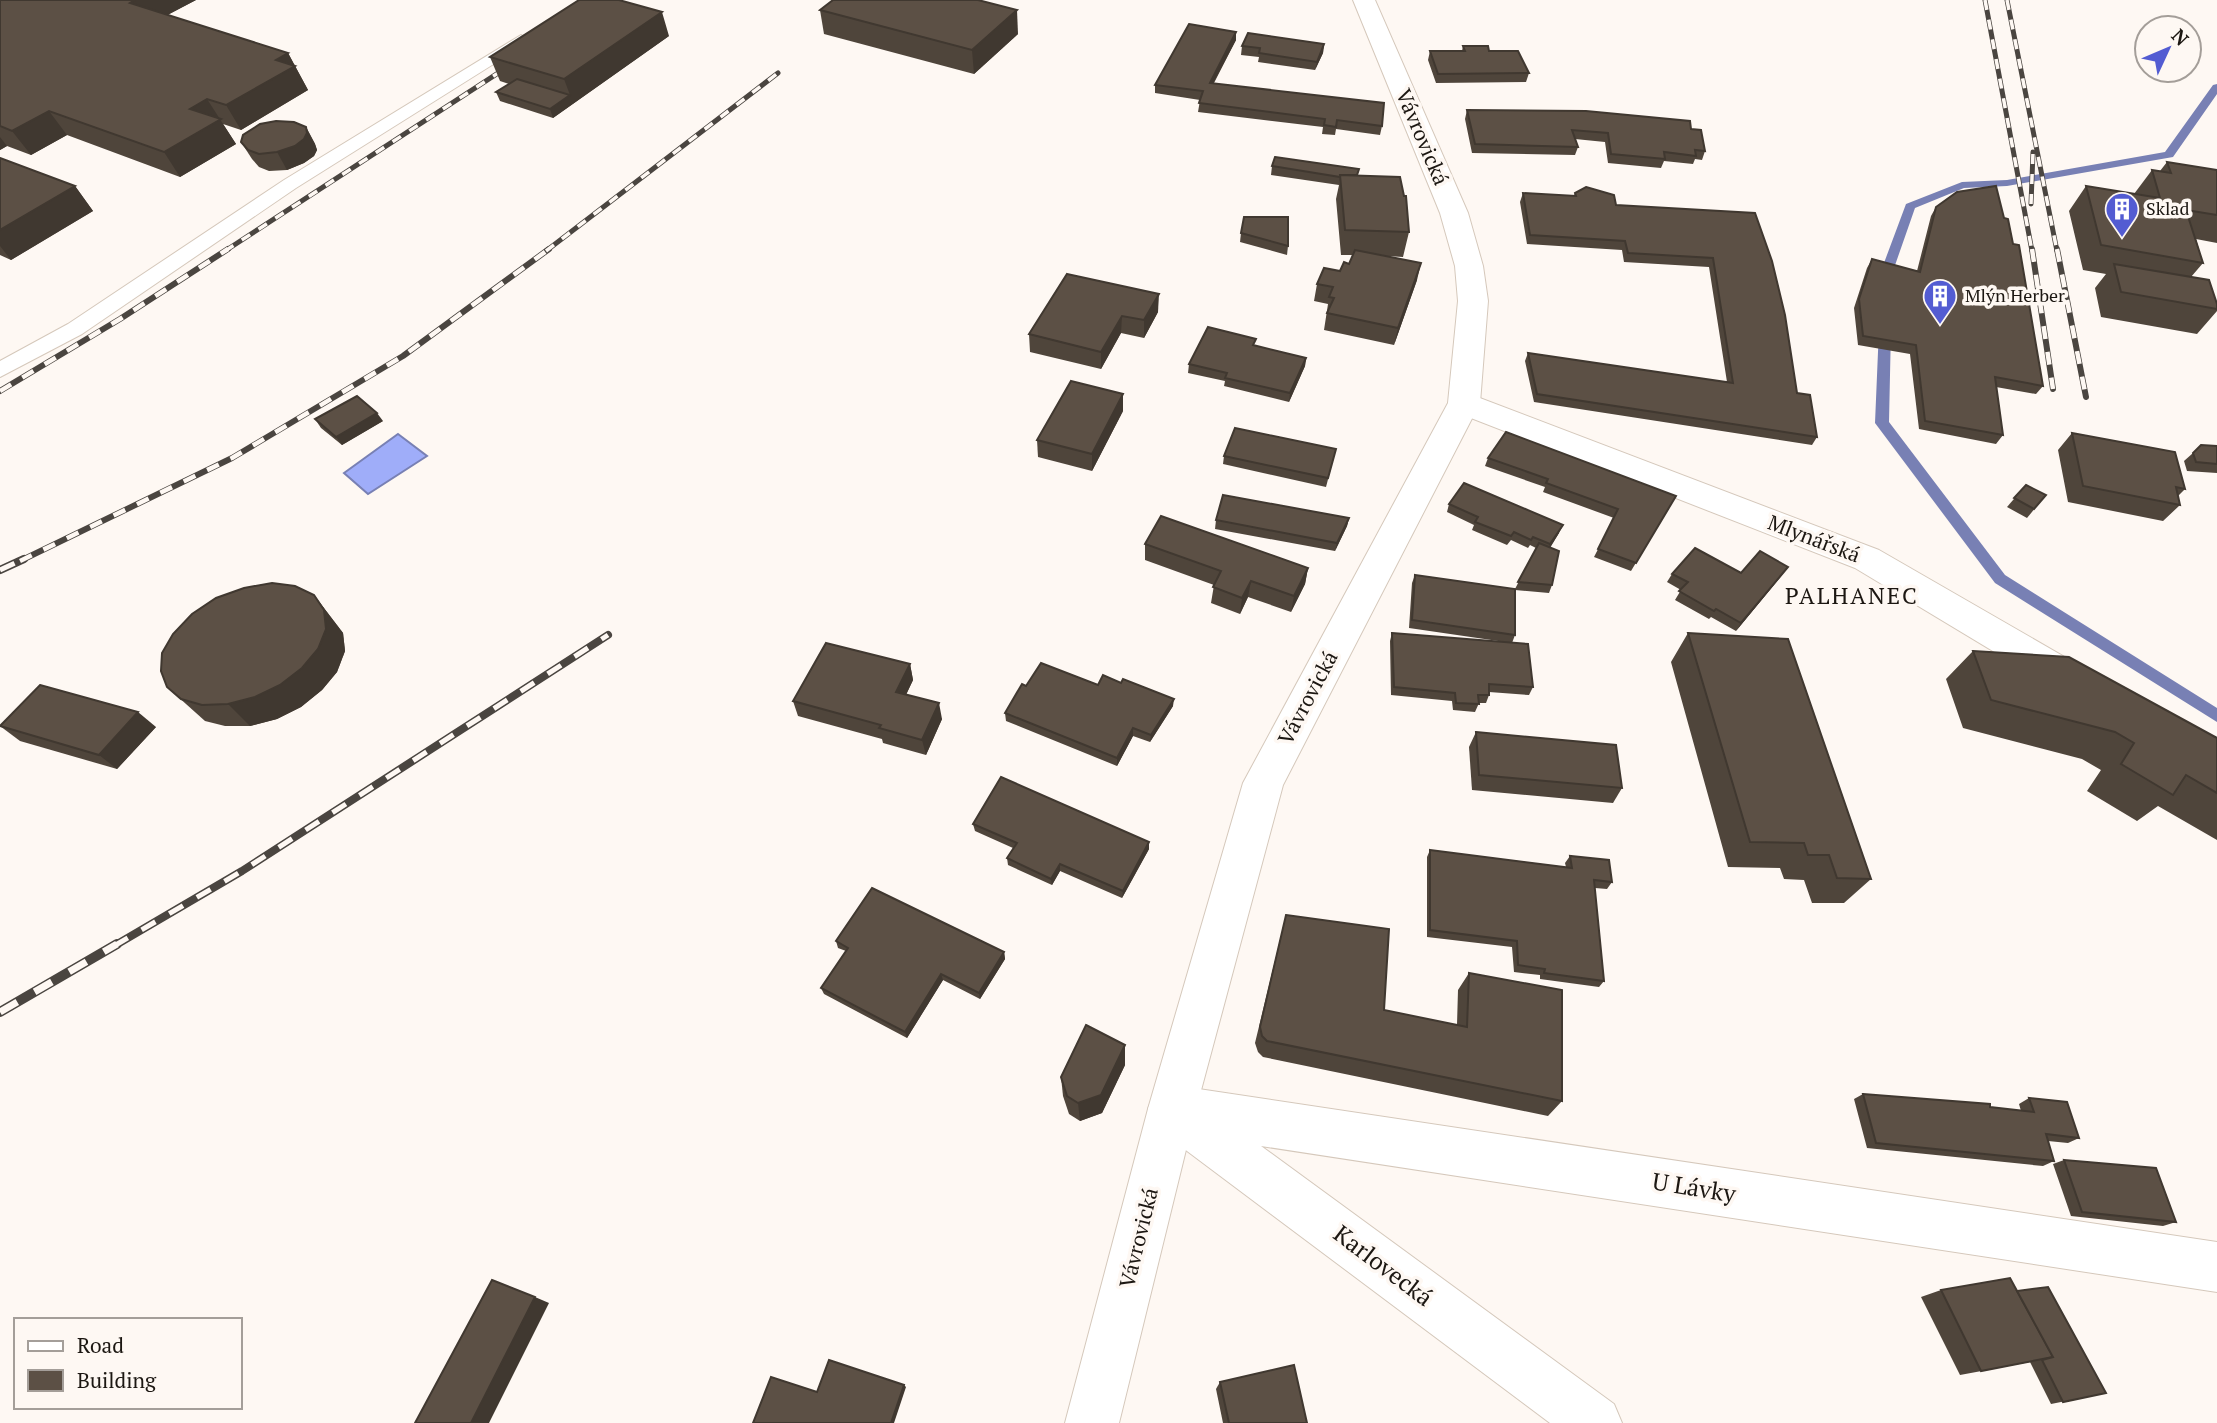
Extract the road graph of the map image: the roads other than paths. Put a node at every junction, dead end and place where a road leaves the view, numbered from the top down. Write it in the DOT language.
graph roads {
  1 [pos="1364,0"];
  2 [pos="541,28"];
  3 [pos="0,370"];
  4 [pos="1464,403"];
  5 [pos="2094,692"];
  6 [pos="1172,1109"];
  7 [pos="2217,1267"];
  8 [pos="1092,1423"];
  9 [pos="1595,1423"];
  1 -- 4 [label="street, Vávrovická"];
  2 -- 3 [label="lane"];
  4 -- 5 [label="street, Mlynářská"];
  4 -- 6 [label="street, Vávrovická"];
  6 -- 7 [label="street, U Lávky"];
  6 -- 8 [label="street, Vávrovická"];
  6 -- 9 [label="street, Karlovecká"];
}
